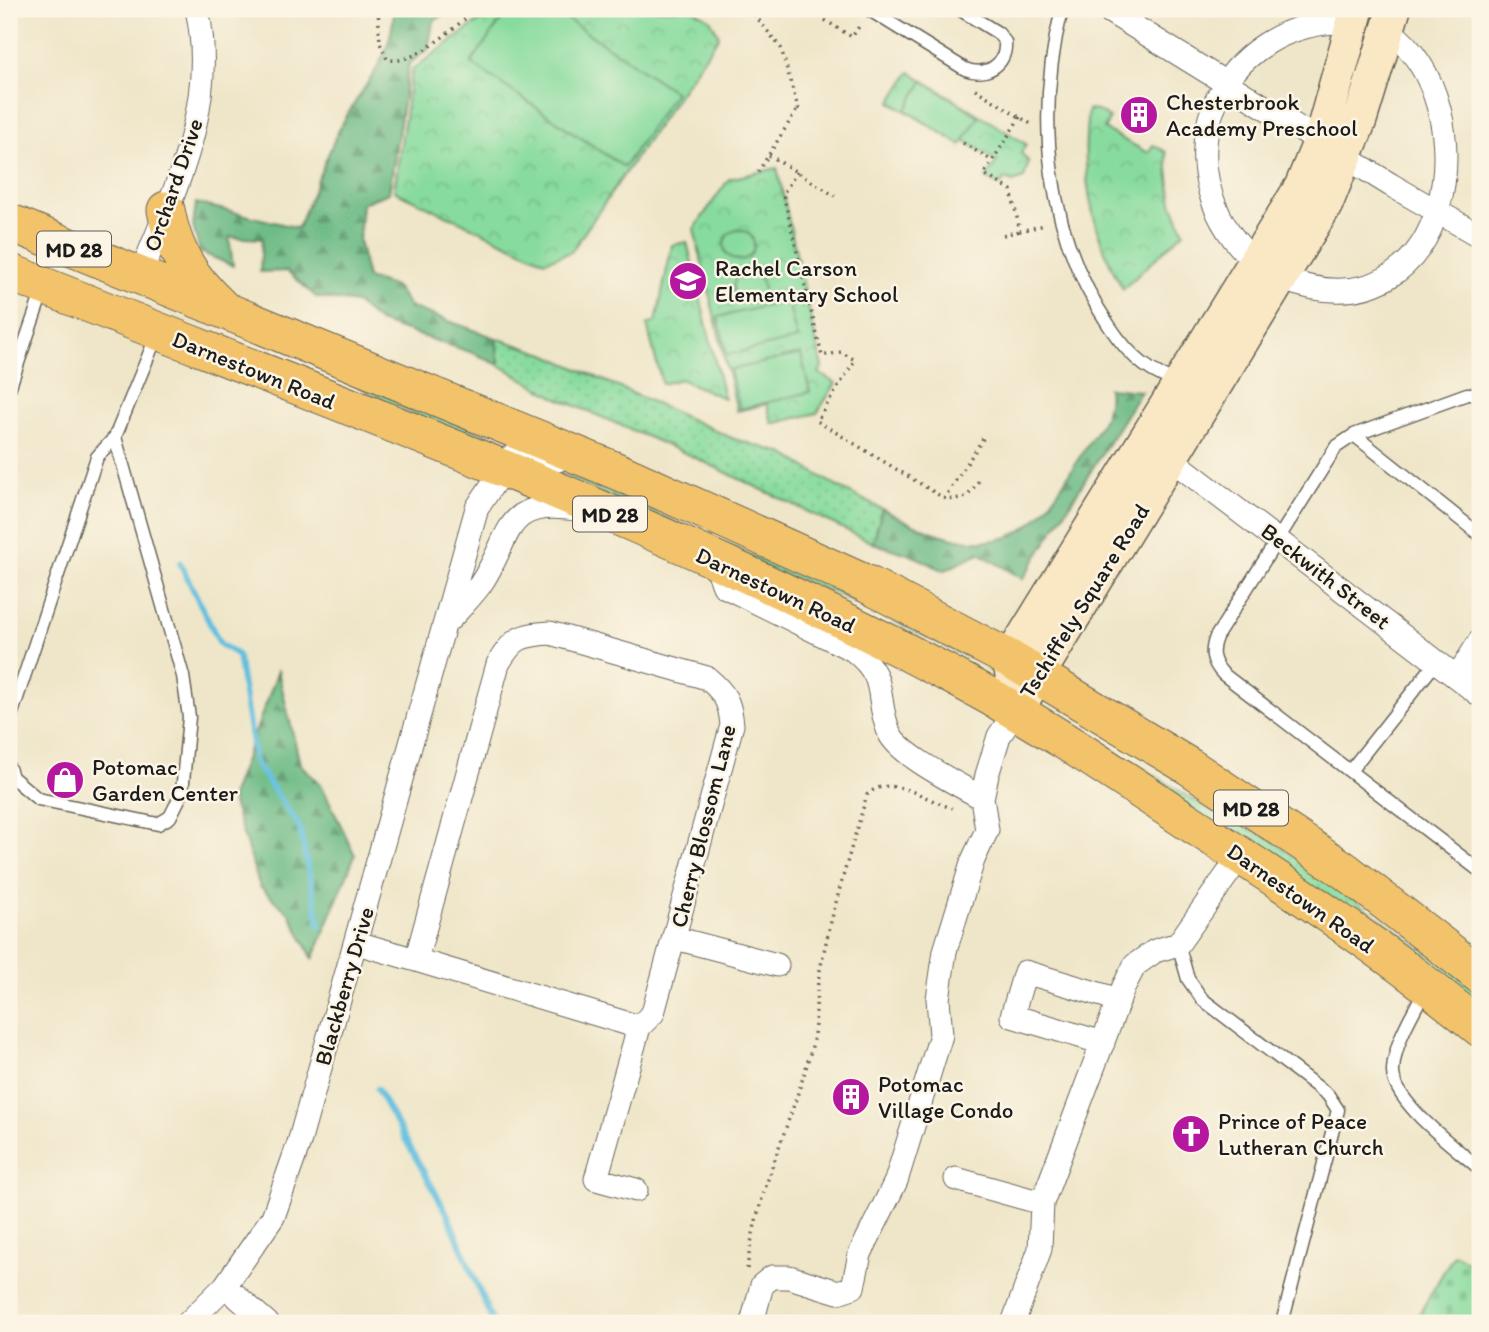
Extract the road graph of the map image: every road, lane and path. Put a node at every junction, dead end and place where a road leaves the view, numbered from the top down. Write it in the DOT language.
graph roads {
  1 [pos="197,9"];
  2 [pos="378,9"];
  3 [pos="477,9"];
  4 [pos="750,9"];
  5 [pos="869,9"];
  6 [pos="959,9"];
  7 [pos="1062,9"];
  8 [pos="1106,9"];
  9 [pos="1355,15"];
  10 [pos="1391,19"];
  11 [pos="1452,81"];
  12 [pos="1225,83"];
  13 [pos="1020,117"];
  14 [pos="963,143"];
  15 [pos="9,149"];
  16 [pos="1333,150"];
  17 [pos="769,155"];
  18 [pos="993,161"];
  19 [pos="9,167"];
  20 [pos="758,172"];
  21 [pos="797,172"];
  22 [pos="835,196"];
  23 [pos="1468,201"];
  24 [pos="166,210"];
  25 [pos="9,222"];
  26 [pos="1457,224"];
  27 [pos="1045,225"];
  28 [pos="1020,231"];
  29 [pos="1003,235"];
  30 [pos="1480,236"];
  31 [pos="9,248"];
  32 [pos="1254,261"];
  33 [pos="9,272"];
  34 [pos="140,276"];
  35 [pos="1283,279"];
  36 [pos="44,286"];
  37 [pos="225,311"];
  38 [pos="159,332"];
  39 [pos="1198,383"];
  40 [pos="9,389"];
  41 [pos="1480,394"];
  42 [pos="369,416"];
  43 [pos="1354,435"];
  44 [pos="116,437"];
  45 [pos="984,437"];
  46 [pos="1171,459"];
  47 [pos="501,469"];
  48 [pos="619,472"];
  49 [pos="980,479"];
  50 [pos="944,499"];
  51 [pos="607,513"];
  52 [pos="1480,535"];
  53 [pos="1277,537"];
  54 [pos="715,561"];
  55 [pos="447,623"];
  56 [pos="1480,640"];
  57 [pos="1437,662"];
  58 [pos="1024,667"];
  59 [pos="1457,677"];
  60 [pos="1480,695"];
  61 [pos="1016,711"];
  62 [pos="9,722"];
  63 [pos="9,768"];
  64 [pos="1350,771"];
  65 [pos="982,798"];
  66 [pos="1241,855"];
  67 [pos="1480,871"];
  68 [pos="675,938"];
  69 [pos="357,943"];
  70 [pos="1178,944"];
  71 [pos="416,960"];
  72 [pos="777,965"];
  73 [pos="1480,975"];
  74 [pos="1427,987"];
  75 [pos="1119,1000"];
  76 [pos="639,1027"];
  77 [pos="1480,1028"];
  78 [pos="1103,1043"];
  79 [pos="1480,1169"];
  80 [pos="956,1179"];
  81 [pos="636,1190"];
  82 [pos="1042,1203"];
  83 [pos="746,1275"];
  84 [pos="225,1286"];
  85 [pos="188,1323"];
  86 [pos="267,1323"];
  87 [pos="752,1323"];
  88 [pos="1013,1323"];
  89 [pos="1282,1323"];
  1 -- 24 [label="street, Orchard Drive"];
  2 -- 3 [label="path"];
  4 -- 17 [label="path"];
  5 -- 6 [label="lane"];
  7 -- 39 [label="lane"];
  8 -- 12 [label="street"];
  9 -- 12 [label="street"];
  9 -- 16 [label="street, Tschiffely Square Road"];
  10 -- 11 [label="street"];
  10 -- 16 [label="street, Tschiffely Square Road"];
  12 -- 16 [label="street"];
  12 -- 32 [label="street"];
  13 -- 18 [label="path"];
  14 -- 18 [label="path"];
  15 -- 19 [label="path"];
  16 -- 26 [label="street"];
  16 -- 32 [label="street, Tschiffely Square Road"];
  16 -- 35 [label="street, Tschiffely Square Road"];
  17 -- 20 [label="path"];
  17 -- 21 [label="path"];
  18 -- 28 [label="path"];
  21 -- 22 [label="path"];
  21 -- 50 [label="path"];
  23 -- 26 [label="street"];
  24 -- 34 [label="street, Orchard Drive"];
  24 -- 37 [label="main road"];
  25 -- 34 [label="main road, Darnestown Road / MD 28"];
  26 -- 30 [label="street"];
  26 -- 35 [label="street"];
  27 -- 28 [label="path"];
  28 -- 29 [label="path"];
  31 -- 34 [label="main road"];
  32 -- 39 [label="street, Tschiffely Square Road"];
  33 -- 36 [label="main road, Darnestown Road / MD 28"];
  34 -- 37 [label="main road, Darnestown Road / MD 28"];
  34 -- 42 [label="main road"];
  35 -- 39 [label="street, Tschiffely Square Road"];
  36 -- 38 [label="main road, Darnestown Road / MD 28"];
  36 -- 40 [label="lane"];
  37 -- 48 [label="main road, Darnestown Road / MD 28"];
  38 -- 42 [label="main road, Darnestown Road / MD 28"];
  38 -- 44 [label="lane"];
  39 -- 46 [label="street, Tschiffely Square Road"];
  39 -- 58 [label="street, Tschiffely Square Road"];
  41 -- 43 [label="lane"];
  42 -- 47 [label="main road, Darnestown Road / MD 28"];
  43 -- 52 [label="lane"];
  43 -- 53 [label="lane"];
  44 -- 62 [label="lane"];
  44 -- 63 [label="lane"];
  45 -- 50 [label="path"];
  46 -- 53 [label="street, Beckwith Street"];
  46 -- 58 [label="street, Tschiffely Square Road"];
  47 -- 48 [label="street"];
  47 -- 51 [label="main road, Darnestown Road / MD 28"];
  47 -- 55 [label="street, Blackberry Drive"];
  48 -- 58 [label="main road, Darnestown Road / MD 28"];
  49 -- 50 [label="path"];
  51 -- 54 [label="main road, Darnestown Road / MD 28"];
  51 -- 55 [label="street, Blackberry Drive"];
  53 -- 57 [label="street, Beckwith Street"];
  53 -- 64 [label="lane"];
  54 -- 61 [label="main road, Darnestown Road / MD 28"];
  54 -- 65 [label="street"];
  55 -- 69 [label="street, Blackberry Drive"];
  56 -- 59 [label="street"];
  57 -- 59 [label="street, Beckwith Street"];
  57 -- 64 [label="lane"];
  58 -- 61 [label="street, Tschiffely Square Road"];
  58 -- 73 [label="main road, Darnestown Road / MD 28"];
  59 -- 60 [label="street, Beckwith Street"];
  61 -- 65 [label="street"];
  61 -- 66 [label="main road, Darnestown Road / MD 28"];
  64 -- 67 [label="lane"];
  65 -- 83 [label="path"];
  65 -- 87 [label="street"];
  66 -- 70 [label="street"];
  66 -- 74 [label="main road, Darnestown Road / MD 28"];
  68 -- 71 [label="street, Cherry Blossom Lane"];
  68 -- 72 [label="street"];
  68 -- 76 [label="street, Cherry Blossom Lane"];
  69 -- 71 [label="street"];
  69 -- 84 [label="street, Blackberry Drive"];
  70 -- 75 [label="street"];
  70 -- 89 [label="lane"];
  71 -- 76 [label="street"];
  74 -- 77 [label="main road, Darnestown Road / MD 28"];
  74 -- 79 [label="lane"];
  75 -- 78 [label="street"];
  75 -- 78 [label="street"];
  76 -- 81 [label="street, Cherry Blossom Lane"];
  78 -- 82 [label="street"];
  80 -- 82 [label="street"];
  82 -- 88 [label="street"];
  84 -- 85 [label="street, Blackberry Drive"];
  84 -- 86 [label="street"];
}
